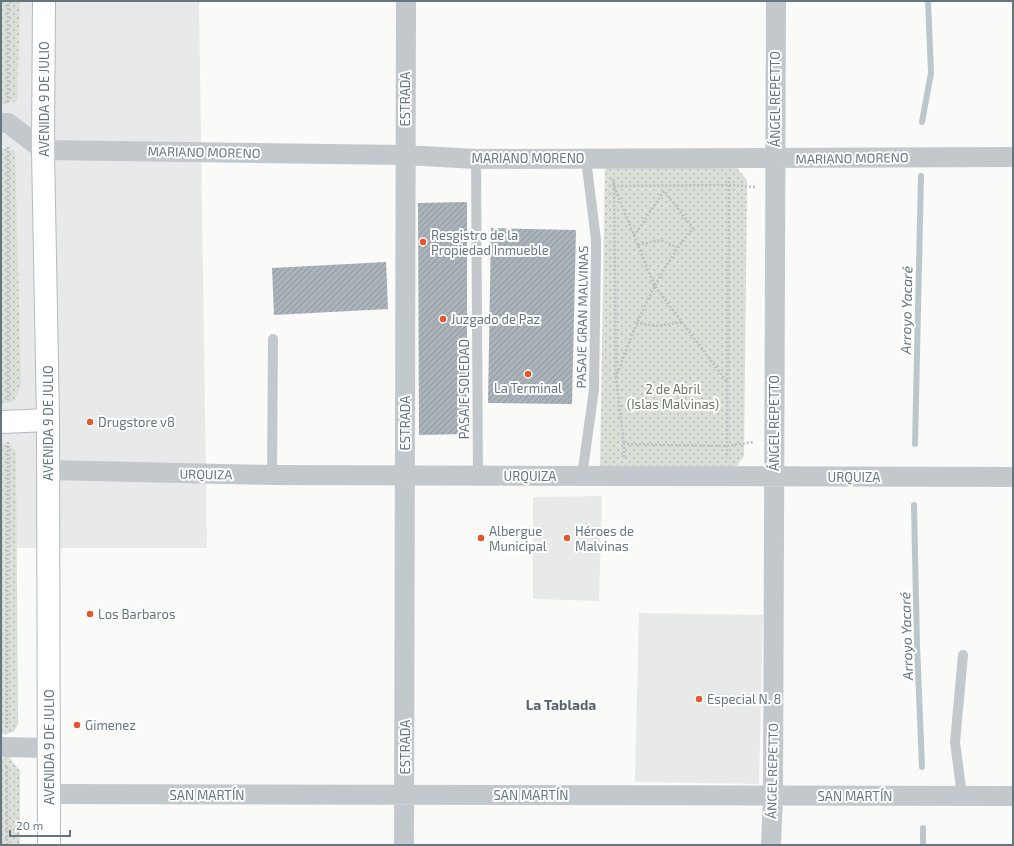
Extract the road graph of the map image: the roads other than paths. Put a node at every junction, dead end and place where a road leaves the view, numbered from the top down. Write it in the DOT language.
graph roads {
  1 [pos="44,1"];
  2 [pos="406,1"];
  3 [pos="776,1"];
  4 [pos="1,123"];
  5 [pos="43,150"];
  6 [pos="405,155"];
  7 [pos="1013,157"];
  8 [pos="775,158"];
  9 [pos="476,159"];
  10 [pos="586,159"];
  11 [pos="273,339"];
  12 [pos="48,420"];
  13 [pos="1,422"];
  14 [pos="48,470"];
  15 [pos="272,475"];
  16 [pos="405,476"];
  17 [pos="478,476"];
  18 [pos="582,476"];
  19 [pos="774,477"];
  20 [pos="1013,477"];
  21 [pos="963,655"];
  22 [pos="1,746"];
  23 [pos="49,748"];
  24 [pos="49,794"];
  25 [pos="404,795"];
  26 [pos="773,796"];
  27 [pos="962,796"];
  28 [pos="1013,796"];
  29 [pos="49,845"];
  30 [pos="404,845"];
  31 [pos="771,845"];
  1 -- 5 [label="main road, AVENIDA 9 DE JULIO"];
  2 -- 6 [label="street, ESTRADA"];
  3 -- 8 [label="street, ÁNGEL REPETTO"];
  4 -- 5 [label="street"];
  5 -- 6 [label="street, MARIANO MORENO"];
  5 -- 12 [label="main road, AVENIDA 9 DE JULIO"];
  6 -- 9 [label="street, MARIANO MORENO"];
  6 -- 16 [label="street, ESTRADA"];
  7 -- 8 [label="street, MARIANO MORENO"];
  8 -- 10 [label="street, MARIANO MORENO"];
  8 -- 19 [label="street, ÁNGEL REPETTO"];
  9 -- 10 [label="street, MARIANO MORENO"];
  9 -- 17 [label="lane, PASAJE SOLEDAD"];
  10 -- 18 [label="lane, PASAJE GRAN MALVINAS"];
  11 -- 15 [label="lane"];
  12 -- 13 [label="main road"];
  12 -- 14 [label="main road, AVENIDA 9 DE JULIO"];
  14 -- 15 [label="street, URQUIZA"];
  14 -- 23 [label="main road, AVENIDA 9 DE JULIO"];
  15 -- 16 [label="street, URQUIZA"];
  16 -- 17 [label="street, URQUIZA"];
  16 -- 25 [label="street, ESTRADA"];
  17 -- 18 [label="street, URQUIZA"];
  18 -- 19 [label="street, URQUIZA"];
  19 -- 20 [label="street, URQUIZA"];
  19 -- 26 [label="street, ÁNGEL REPETTO"];
  21 -- 27 [label="lane"];
  22 -- 23 [label="street"];
  23 -- 24 [label="main road, AVENIDA 9 DE JULIO"];
  24 -- 25 [label="street, SAN MARTÍN"];
  24 -- 29 [label="main road, AVENIDA 9 DE JULIO"];
  25 -- 26 [label="street, SAN MARTÍN"];
  25 -- 30 [label="street, ESTRADA"];
  26 -- 27 [label="street, SAN MARTÍN"];
  26 -- 31 [label="street, ÁNGEL REPETTO"];
  27 -- 28 [label="street, SAN MARTÍN"];
}
